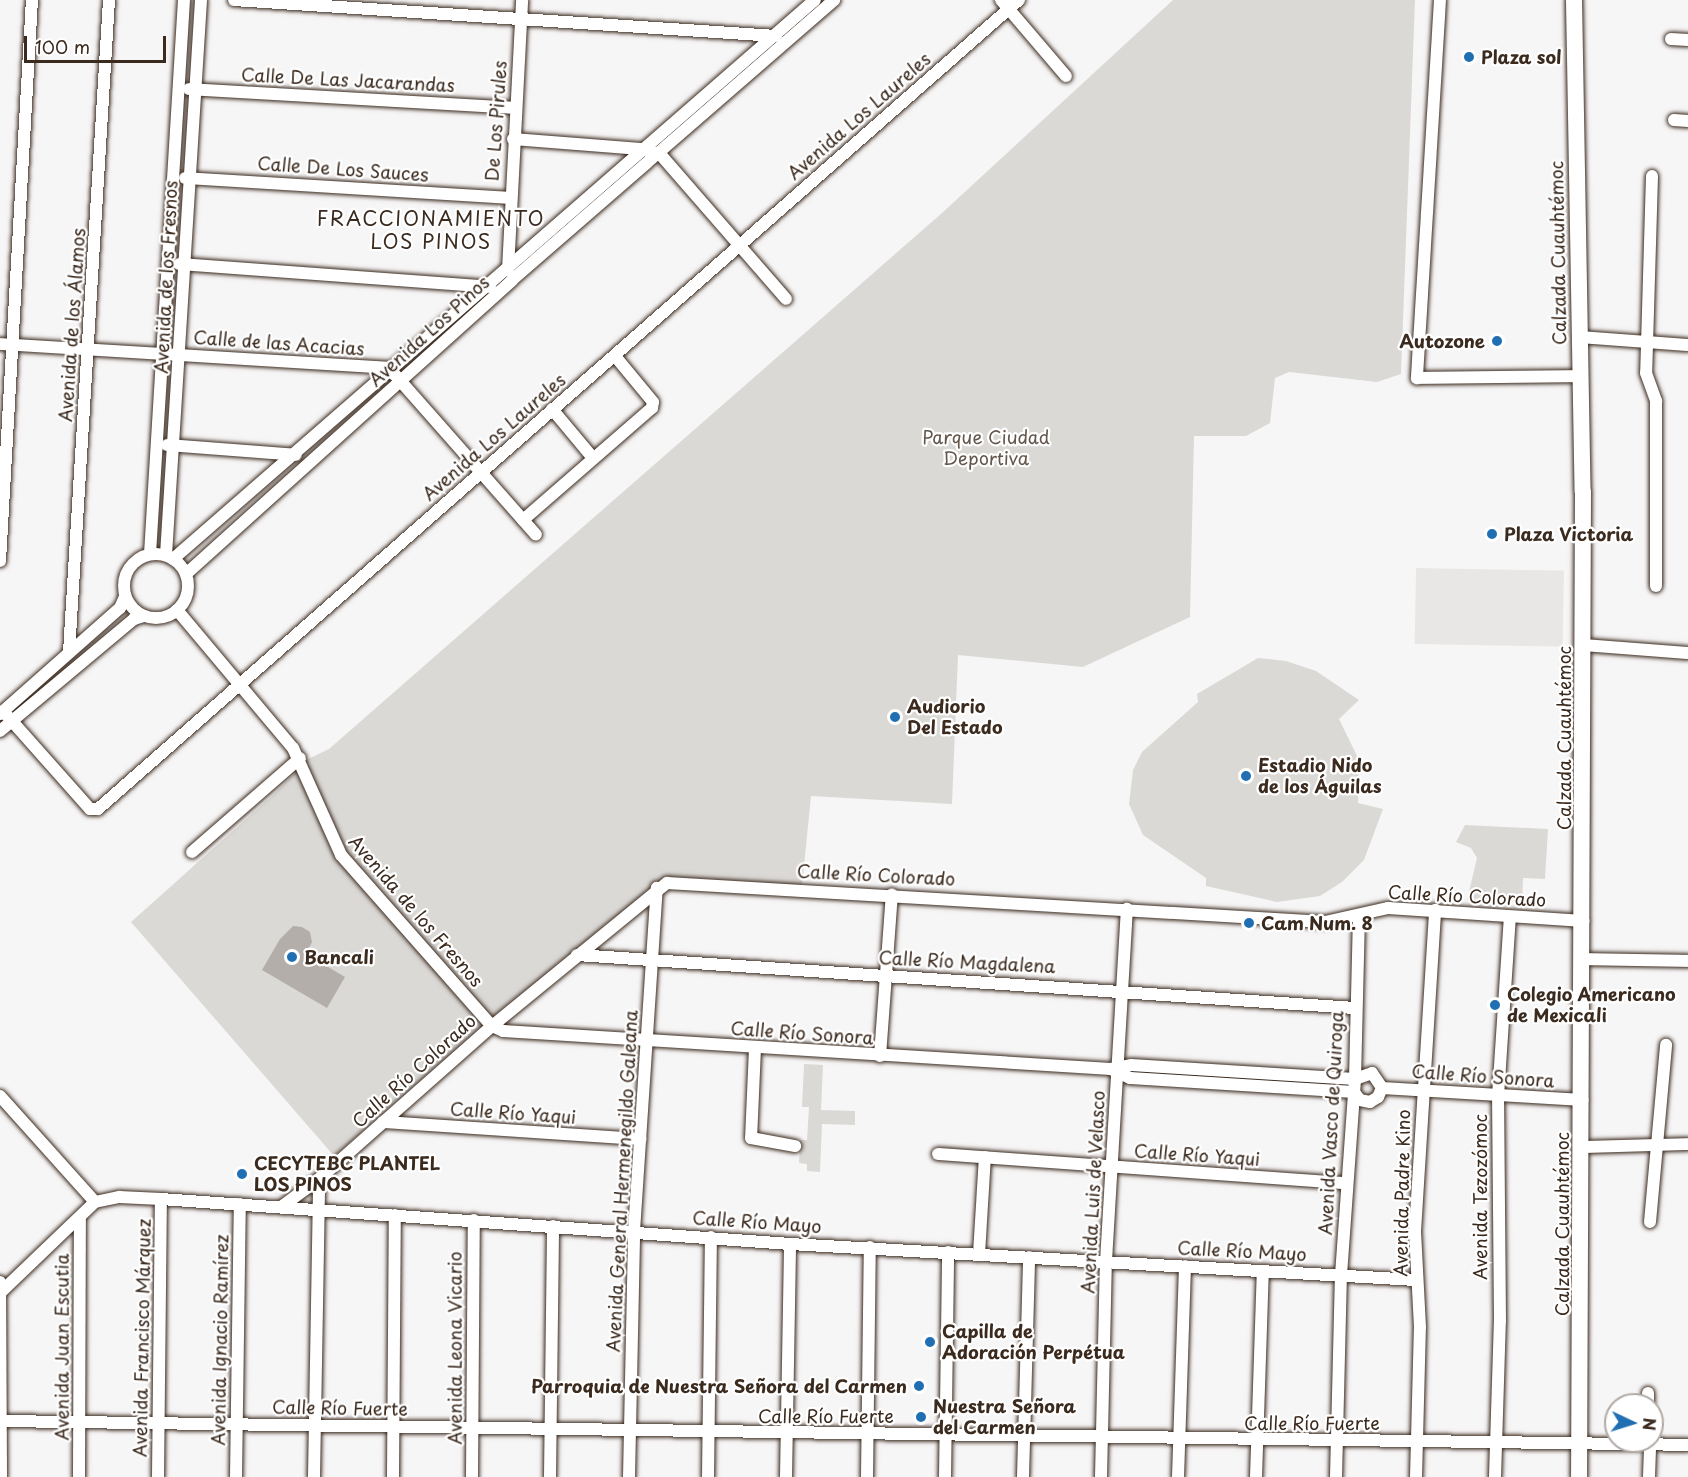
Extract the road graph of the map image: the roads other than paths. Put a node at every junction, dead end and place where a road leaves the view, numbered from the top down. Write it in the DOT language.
graph roads {
  1 [pos="32,0"];
  2 [pos="109,0"];
  3 [pos="184,0"];
  4 [pos="201,0"];
  5 [pos="234,0"];
  6 [pos="522,0"];
  7 [pos="815,0"];
  8 [pos="834,0"];
  9 [pos="1019,0"];
  10 [pos="1440,0"];
  11 [pos="1574,0"];
  12 [pos="1005,4"];
  13 [pos="520,17"];
  14 [pos="774,36"];
  15 [pos="792,38"];
  16 [pos="1671,39"];
  17 [pos="1688,40"];
  18 [pos="1066,76"];
  19 [pos="179,89"];
  20 [pos="196,90"];
  21 [pos="515,108"];
  22 [pos="1674,120"];
  23 [pos="1688,121"];
  24 [pos="513,139"];
  25 [pos="641,149"];
  26 [pos="660,154"];
  27 [pos="1652,176"];
  28 [pos="174,177"];
  29 [pos="190,178"];
  30 [pos="509,198"];
  31 [pos="739,246"];
  32 [pos="169,263"];
  33 [pos="186,264"];
  34 [pos="507,268"];
  35 [pos="512,280"];
  36 [pos="487,285"];
  37 [pos="497,294"];
  38 [pos="786,298"];
  39 [pos="1579,337"];
  40 [pos="1647,342"];
  41 [pos="0,344"];
  42 [pos="14,345"];
  43 [pos="1688,345"];
  44 [pos="88,350"];
  45 [pos="163,354"];
  46 [pos="180,355"];
  47 [pos="615,356"];
  48 [pos="389,368"];
  49 [pos="1581,376"];
  50 [pos="401,382"];
  51 [pos="552,409"];
  52 [pos="157,445"];
  53 [pos="174,446"];
  54 [pos="294,454"];
  55 [pos="593,458"];
  56 [pos="312,460"];
  57 [pos="481,472"];
  58 [pos="523,520"];
  59 [pos="536,535"];
  60 [pos="150,554"];
  61 [pos="170,557"];
  62 [pos="0,561"];
  63 [pos="186,574"];
  64 [pos="1656,585"];
  65 [pos="125,597"];
  66 [pos="177,610"];
  67 [pos="144,616"];
  68 [pos="1583,645"];
  69 [pos="69,652"];
  70 [pos="1688,653"];
  71 [pos="241,684"];
  72 [pos="1,712"];
  73 [pos="13,722"];
  74 [pos="0,731"];
  75 [pos="300,759"];
  76 [pos="192,852"];
  77 [pos="657,888"];
  78 [pos="892,894"];
  79 [pos="1127,909"];
  80 [pos="1435,910"];
  81 [pos="1359,916"];
  82 [pos="1510,916"];
  83 [pos="1584,921"];
  84 [pos="577,955"];
  85 [pos="1584,959"];
  86 [pos="652,961"];
  87 [pos="1688,961"];
  88 [pos="886,976"];
  89 [pos="1123,989"];
  90 [pos="1354,1008"];
  91 [pos="492,1026"];
  92 [pos="646,1041"];
  93 [pos="1666,1046"];
  94 [pos="755,1048"];
  95 [pos="880,1056"];
  96 [pos="1115,1070"];
  97 [pos="1355,1079"];
  98 [pos="1382,1088"];
  99 [pos="1422,1090"];
  100 [pos="1354,1092"];
  101 [pos="0,1096"];
  102 [pos="1498,1096"];
  103 [pos="1583,1100"];
  104 [pos="383,1122"];
  105 [pos="640,1139"];
  106 [pos="1688,1144"];
  107 [pos="795,1146"];
  108 [pos="1582,1146"];
  109 [pos="1654,1146"];
  110 [pos="938,1154"];
  111 [pos="985,1157"];
  112 [pos="1111,1167"];
  113 [pos="319,1179"];
  114 [pos="1347,1183"];
  115 [pos="161,1198"];
  116 [pos="95,1202"];
  117 [pos="240,1204"];
  118 [pos="281,1207"];
  119 [pos="318,1209"];
  120 [pos="395,1215"];
  121 [pos="80,1218"];
  122 [pos="474,1220"];
  123 [pos="1650,1222"];
  124 [pos="553,1226"];
  125 [pos="634,1231"];
  126 [pos="711,1237"];
  127 [pos="790,1244"];
  128 [pos="870,1247"];
  129 [pos="948,1252"];
  130 [pos="979,1254"];
  131 [pos="1029,1257"];
  132 [pos="1106,1261"];
  133 [pos="1185,1266"];
  134 [pos="1263,1271"];
  135 [pos="1341,1275"];
  136 [pos="1417,1280"];
  137 [pos="0,1289"];
  138 [pos="1,1421"];
  139 [pos="80,1422"];
  140 [pos="159,1424"];
  141 [pos="236,1425"];
  142 [pos="314,1426"];
  143 [pos="394,1426"];
  144 [pos="472,1428"];
  145 [pos="551,1428"];
  146 [pos="630,1430"];
  147 [pos="709,1433"];
  148 [pos="786,1434"];
  149 [pos="867,1434"];
  150 [pos="945,1435"];
  151 [pos="1024,1436"];
  152 [pos="1102,1438"];
  153 [pos="1178,1439"];
  154 [pos="1337,1440"];
  155 [pos="1256,1441"];
  156 [pos="1417,1441"];
  157 [pos="1496,1442"];
  158 [pos="1580,1443"];
  159 [pos="1604,1443"];
  160 [pos="1664,1444"];
  161 [pos="1688,1445"];
  162 [pos="1650,1453"];
  163 [pos="0,1477"];
  164 [pos="79,1477"];
  165 [pos="158,1477"];
  166 [pos="236,1477"];
  167 [pos="314,1477"];
  168 [pos="393,1477"];
  169 [pos="472,1477"];
  170 [pos="550,1477"];
  171 [pos="629,1477"];
  172 [pos="708,1477"];
  173 [pos="786,1477"];
  174 [pos="867,1477"];
  175 [pos="945,1477"];
  176 [pos="1023,1477"];
  177 [pos="1101,1477"];
  178 [pos="1178,1477"];
  179 [pos="1256,1477"];
  180 [pos="1336,1477"];
  181 [pos="1416,1477"];
  182 [pos="1495,1477"];
  183 [pos="1579,1477"];
  184 [pos="1649,1477"];
  1 -- 42 [label="street"];
  2 -- 44 [label="street, Avenida de los Álamos"];
  3 -- 19 [label="street, Avenida de los Fresnos"];
  4 -- 20 [label="street, Avenida de los Fresnos"];
  5 -- 13 [label="street"];
  6 -- 13 [label="street, De Los Pirules"];
  7 -- 14 [label="street, Avenida Los Pinos"];
  8 -- 15 [label="street, Avenida Los Pinos"];
  9 -- 12 [label="street, Avenida Los Laureles"];
  10 -- 49 [label="street"];
  11 -- 39 [label="main road, Calzada Cuauhtémoc"];
  12 -- 18 [label="street"];
  12 -- 31 [label="street, Avenida Los Laureles"];
  13 -- 14 [label="street"];
  13 -- 21 [label="street, De Los Pirules"];
  14 -- 15 [label="street"];
  14 -- 25 [label="street, Avenida Los Pinos"];
  15 -- 26 [label="street, Avenida Los Pinos"];
  16 -- 17 [label="street"];
  19 -- 20 [label="street, Calle De Las Jacarandas"];
  19 -- 28 [label="street, Avenida de los Fresnos"];
  20 -- 21 [label="street, Calle De Las Jacarandas"];
  20 -- 29 [label="street, Avenida de los Fresnos"];
  21 -- 24 [label="street, De Los Pirules"];
  22 -- 23 [label="street"];
  24 -- 25 [label="street"];
  24 -- 30 [label="street, De Los Pirules"];
  25 -- 26 [label="street"];
  25 -- 34 [label="street, Avenida Los Pinos"];
  26 -- 31 [label="street"];
  26 -- 35 [label="street, Avenida Los Pinos"];
  27 -- 40 [label="street"];
  28 -- 29 [label="street, Calle De Los Sauces"];
  28 -- 32 [label="street, Avenida de los Fresnos"];
  29 -- 30 [label="street, Calle De Los Sauces"];
  29 -- 33 [label="street, Avenida de los Fresnos"];
  30 -- 34 [label="street, De Los Pirules"];
  31 -- 38 [label="street"];
  31 -- 47 [label="street, Avenida Los Laureles"];
  32 -- 33 [label="street"];
  32 -- 45 [label="street, Avenida de los Fresnos"];
  33 -- 36 [label="street"];
  33 -- 46 [label="street, Avenida de los Fresnos"];
  34 -- 35 [label="street, De Los Pirules"];
  34 -- 36 [label="street, Avenida Los Pinos"];
  35 -- 37 [label="street, Avenida Los Pinos"];
  36 -- 37 [label="street"];
  36 -- 48 [label="street, Avenida Los Pinos"];
  37 -- 50 [label="street, Avenida Los Pinos"];
  39 -- 40 [label="street"];
  39 -- 49 [label="main road, Calzada Cuauhtémoc"];
  40 -- 43 [label="street"];
  40 -- 64 [label="street"];
  41 -- 42 [label="street, Calle de las Acacias"];
  42 -- 44 [label="street, Calle de las Acacias"];
  42 -- 62 [label="street"];
  44 -- 45 [label="street, Calle de las Acacias"];
  44 -- 69 [label="street, Avenida de los Álamos"];
  45 -- 46 [label="street, Calle de las Acacias"];
  45 -- 52 [label="street, Avenida de los Fresnos"];
  46 -- 48 [label="street, Calle de las Acacias"];
  46 -- 53 [label="street, Avenida de los Fresnos"];
  47 -- 51 [label="street, Avenida Los Laureles"];
  47 -- 55 [label="street"];
  48 -- 50 [label="street, Calle de las Acacias"];
  48 -- 54 [label="street, Avenida Los Pinos"];
  49 -- 68 [label="main road, Calzada Cuauhtémoc"];
  50 -- 56 [label="street, Avenida Los Pinos"];
  50 -- 57 [label="street, Calle de las Acacias"];
  51 -- 55 [label="street"];
  51 -- 57 [label="street, Avenida Los Laureles"];
  52 -- 53 [label="street"];
  52 -- 60 [label="street, Avenida de los Fresnos"];
  53 -- 54 [label="street"];
  53 -- 61 [label="street, Avenida de los Fresnos"];
  54 -- 56 [label="street"];
  54 -- 61 [label="street, Avenida Los Pinos"];
  55 -- 58 [label="street"];
  56 -- 63 [label="street, Avenida Los Pinos"];
  57 -- 58 [label="street, Calle de las Acacias"];
  57 -- 71 [label="street, Avenida Los Laureles"];
  58 -- 59 [label="street, Calle de las Acacias"];
  60 -- 61 [label="street"];
  60 -- 65 [label="street"];
  61 -- 63 [label="street"];
  63 -- 66 [label="street"];
  65 -- 67 [label="street"];
  65 -- 69 [label="street"];
  66 -- 67 [label="street"];
  66 -- 71 [label="street, Avenida de los Fresnos"];
  67 -- 73 [label="street"];
  68 -- 70 [label="street"];
  68 -- 83 [label="main road, Calzada Cuauhtémoc"];
  69 -- 72 [label="street"];
  71 -- 73 [label="street, Avenida Los Laureles"];
  71 -- 75 [label="street, Avenida de los Fresnos"];
  72 -- 73 [label="street, Avenida Los Laureles"];
  73 -- 74 [label="street"];
  75 -- 76 [label="street"];
  75 -- 91 [label="street, Avenida de los Fresnos"];
  77 -- 78 [label="street, Calle Río Colorado"];
  77 -- 84 [label="street, Calle Río Colorado"];
  77 -- 86 [label="street, Avenida General Hermenegildo Galeana"];
  78 -- 79 [label="street, Calle Río Colorado"];
  78 -- 88 [label="street"];
  79 -- 81 [label="street, Calle Río Colorado"];
  79 -- 89 [label="street, Avenida Luis de Velasco"];
  80 -- 81 [label="street, Calle Río Colorado"];
  80 -- 82 [label="street, Calle Río Colorado"];
  80 -- 99 [label="street, Avenida Padre Kino"];
  81 -- 90 [label="street, Avenida Vasco de Quiroga"];
  82 -- 83 [label="street, Calle Río Colorado"];
  82 -- 102 [label="street, Avenida Tezozómoc"];
  83 -- 85 [label="main road, Calzada Cuauhtémoc"];
  84 -- 86 [label="street, Calle Río Magdalena"];
  84 -- 91 [label="street, Calle Río Colorado"];
  85 -- 87 [label="street"];
  85 -- 103 [label="main road, Calzada Cuauhtémoc"];
  86 -- 88 [label="street, Calle Río Magdalena"];
  86 -- 92 [label="street, Avenida General Hermenegildo Galeana"];
  88 -- 89 [label="street, Calle Río Magdalena"];
  88 -- 95 [label="street"];
  89 -- 90 [label="street, Calle Río Magdalena"];
  89 -- 96 [label="street, Avenida Luis de Velasco"];
  90 -- 97 [label="street, Avenida Vasco de Quiroga"];
  91 -- 92 [label="street, Calle Río Sonora"];
  91 -- 104 [label="street, Calle Río Colorado"];
  92 -- 94 [label="street, Calle Río Sonora"];
  92 -- 105 [label="street, Avenida General Hermenegildo Galeana"];
  93 -- 109 [label="street"];
  94 -- 95 [label="street, Calle Río Sonora"];
  94 -- 107 [label="street"];
  95 -- 96 [label="street, Calle Río Sonora"];
  96 -- 97 [label="street, Calle Río Sonora"];
  96 -- 100 [label="street, Calle Río Sonora"];
  96 -- 112 [label="street, Avenida Luis de Velasco"];
  97 -- 98 [label="street, Calle Río Sonora"];
  97 -- 100 [label="street, Avenida Vasco de Quiroga"];
  98 -- 99 [label="street, Calle Río Sonora"];
  98 -- 100 [label="street, Calle Río Sonora"];
  99 -- 102 [label="street, Calle Río Sonora"];
  99 -- 136 [label="street, Avenida Padre Kino"];
  100 -- 114 [label="street, Avenida Vasco de Quiroga"];
  101 -- 116 [label="street"];
  102 -- 103 [label="street, Calle Río Sonora"];
  102 -- 157 [label="street, Avenida Tezozómoc"];
  103 -- 108 [label="main road, Calzada Cuauhtémoc"];
  104 -- 105 [label="street, Calle Río Yaqui"];
  104 -- 113 [label="street, Calle Río Colorado"];
  105 -- 125 [label="street, Avenida General Hermenegildo Galeana"];
  106 -- 109 [label="street"];
  108 -- 109 [label="street"];
  108 -- 158 [label="main road, Calzada Cuauhtémoc"];
  109 -- 123 [label="street"];
  110 -- 111 [label="street, Calle Río Yaqui"];
  111 -- 112 [label="street, Calle Río Yaqui"];
  111 -- 130 [label="street"];
  112 -- 114 [label="street, Calle Río Yaqui"];
  112 -- 132 [label="street, Avenida Luis de Velasco"];
  113 -- 118 [label="street, Calle Río Colorado"];
  113 -- 119 [label="street"];
  114 -- 135 [label="street, Avenida Vasco de Quiroga"];
  115 -- 116 [label="street, Calle Río Mayo"];
  115 -- 117 [label="street, Calle Río Mayo"];
  115 -- 140 [label="street, Avenida Francisco Márquez"];
  116 -- 121 [label="street"];
  117 -- 118 [label="street, Calle Río Mayo"];
  117 -- 141 [label="street, Avenida Ignacio Ramírez"];
  118 -- 119 [label="street, Calle Río Mayo"];
  119 -- 120 [label="street, Calle Río Mayo"];
  119 -- 142 [label="street"];
  120 -- 122 [label="street, Calle Río Mayo"];
  120 -- 143 [label="street"];
  121 -- 137 [label="street"];
  121 -- 139 [label="street, Avenida Juan Escutia"];
  122 -- 124 [label="street, Calle Río Mayo"];
  122 -- 144 [label="street, Avenida Leona Vicario"];
  124 -- 125 [label="street, Calle Río Mayo"];
  124 -- 145 [label="street"];
  125 -- 126 [label="street, Calle Río Mayo"];
  125 -- 146 [label="street, Avenida General Hermenegildo Galeana"];
  126 -- 127 [label="street, Calle Río Mayo"];
  126 -- 147 [label="street"];
  127 -- 128 [label="street, Calle Río Mayo"];
  127 -- 148 [label="street"];
  128 -- 129 [label="street, Calle Río Mayo"];
  128 -- 149 [label="street"];
  129 -- 130 [label="street, Calle Río Mayo"];
  129 -- 150 [label="street"];
  130 -- 131 [label="street, Calle Río Mayo"];
  131 -- 132 [label="street, Calle Río Mayo"];
  131 -- 151 [label="street"];
  132 -- 133 [label="street, Calle Río Mayo"];
  132 -- 152 [label="street, Avenida Luis de Velasco"];
  133 -- 134 [label="street, Calle Río Mayo"];
  133 -- 153 [label="street"];
  134 -- 135 [label="street, Calle Río Mayo"];
  134 -- 155 [label="street"];
  135 -- 136 [label="street, Calle Río Mayo"];
  135 -- 154 [label="street, Avenida Vasco de Quiroga"];
  136 -- 156 [label="street, Avenida Padre Kino"];
  137 -- 138 [label="street"];
  138 -- 139 [label="street, Calle Río Fuerte"];
  138 -- 163 [label="street"];
  139 -- 140 [label="street, Calle Río Fuerte"];
  139 -- 164 [label="street, Avenida Juan Escutia"];
  140 -- 141 [label="street, Calle Río Fuerte"];
  140 -- 165 [label="street, Avenida Francisco Márquez"];
  141 -- 142 [label="street, Calle Río Fuerte"];
  141 -- 166 [label="street, Avenida Ignacio Ramírez"];
  142 -- 143 [label="street, Calle Río Fuerte"];
  142 -- 167 [label="street"];
  143 -- 144 [label="street, Calle Río Fuerte"];
  143 -- 168 [label="street"];
  144 -- 145 [label="street, Calle Río Fuerte"];
  144 -- 169 [label="street, Avenida Leona Vicario"];
  145 -- 146 [label="street, Calle Río Fuerte"];
  145 -- 170 [label="street"];
  146 -- 147 [label="street, Calle Río Fuerte"];
  146 -- 171 [label="street, Avenida General Hermenegildo Galeana"];
  147 -- 148 [label="street, Calle Río Fuerte"];
  147 -- 172 [label="street"];
  148 -- 149 [label="street, Calle Río Fuerte"];
  148 -- 173 [label="street"];
  149 -- 150 [label="street, Calle Río Fuerte"];
  149 -- 174 [label="street"];
  150 -- 151 [label="street, Calle Río Fuerte"];
  150 -- 175 [label="street"];
  151 -- 152 [label="street, Calle Río Fuerte"];
  151 -- 176 [label="street"];
  152 -- 153 [label="street, Calle Río Fuerte"];
  152 -- 177 [label="street, Avenida Luis de Velasco"];
  153 -- 155 [label="street, Calle Río Fuerte"];
  153 -- 178 [label="street"];
  154 -- 155 [label="street, Calle Río Fuerte"];
  154 -- 156 [label="street, Calle Río Fuerte"];
  154 -- 180 [label="street, Avenida Vasco de Quiroga"];
  155 -- 179 [label="street"];
  156 -- 157 [label="street, Calle Río Fuerte"];
  156 -- 181 [label="street, Avenida Padre Kino"];
  157 -- 158 [label="street, Calle Río Fuerte"];
  157 -- 182 [label="street, Avenida Tezozómoc"];
  158 -- 159 [label="street, Calle Río Fuerte"];
  158 -- 183 [label="main road, Calzada Cuauhtémoc"];
  160 -- 161 [label="street, Calle Río Fuerte"];
  162 -- 184 [label="street"];
}
